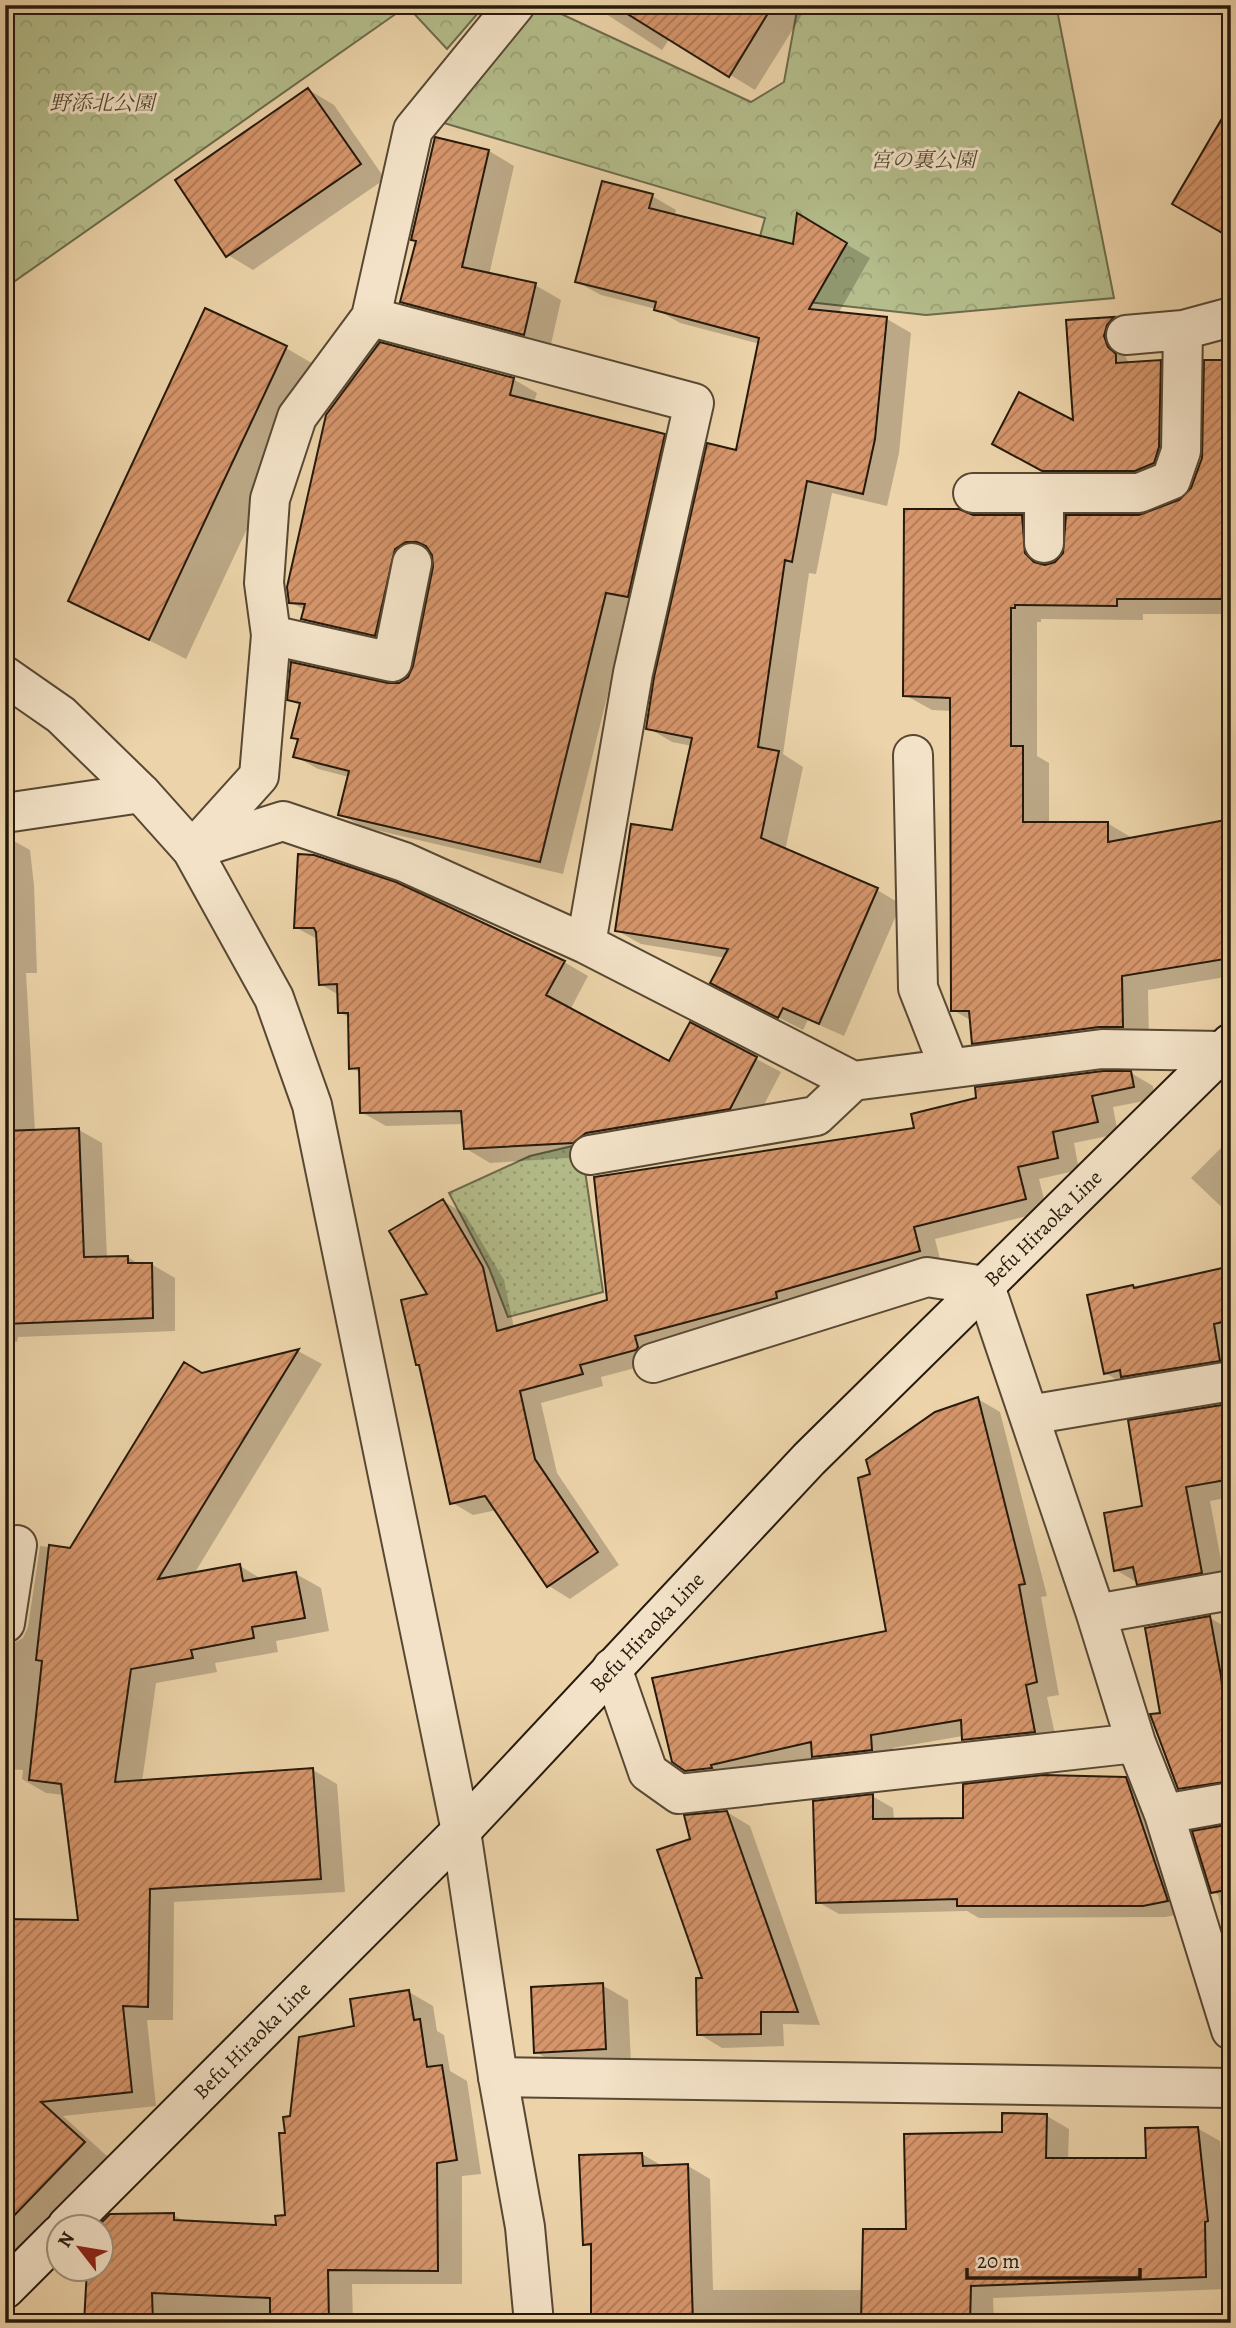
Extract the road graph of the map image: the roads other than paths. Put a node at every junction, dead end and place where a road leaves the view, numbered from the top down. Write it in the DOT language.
graph roads {
  1 [pos="515,5"];
  2 [pos="371,317"];
  3 [pos="1231,317"];
  4 [pos="1183,330"];
  5 [pos="1126,335"];
  6 [pos="973,493"];
  7 [pos="1044,495"];
  8 [pos="1044,543"];
  9 [pos="412,563"];
  10 [pos="271,635"];
  11 [pos="5,676"];
  12 [pos="913,755"];
  13 [pos="141,793"];
  14 [pos="5,813"];
  15 [pos="192,850"];
  16 [pos="586,944"];
  17 [pos="1227,1047"];
  18 [pos="949,1067"];
  19 [pos="853,1081"];
  20 [pos="590,1155"];
  21 [pos="985,1286"];
  22 [pos="653,1363"];
  23 [pos="1231,1381"];
  24 [pos="1029,1415"];
  25 [pos="17,1545"];
  26 [pos="1231,1590"];
  27 [pos="1096,1614"];
  28 [pos="5,1623"];
  29 [pos="612,1668"];
  30 [pos="1136,1742"];
  31 [pos="1231,1802"];
  32 [pos="1164,1814"];
  33 [pos="461,1832"];
  34 [pos="1231,2030"];
  35 [pos="498,2077"];
  36 [pos="1231,2088"];
  37 [pos="82,2212"];
  38 [pos="46,2248"];
  39 [pos="5,2288"];
  40 [pos="534,2323"];
  1 -- 2 [label="street"];
  2 -- 10 [label="street"];
  2 -- 16 [label="street"];
  3 -- 4 [label="street"];
  4 -- 5 [label="street"];
  4 -- 7 [label="street"];
  6 -- 7 [label="street"];
  7 -- 8 [label="street"];
  9 -- 10 [label="street"];
  10 -- 15 [label="street"];
  11 -- 13 [label="street"];
  12 -- 18 [label="street"];
  13 -- 14 [label="street"];
  13 -- 15 [label="street"];
  15 -- 16 [label="street"];
  15 -- 33 [label="street"];
  16 -- 19 [label="street"];
  17 -- 18 [label="street"];
  17 -- 21 [label="street, Befu Hiraoka Line"];
  18 -- 19 [label="street"];
  19 -- 20 [label="street"];
  21 -- 22 [label="street"];
  21 -- 24 [label="street"];
  21 -- 29 [label="street, Befu Hiraoka Line"];
  23 -- 24 [label="street"];
  24 -- 27 [label="street"];
  25 -- 28 [label="street"];
  26 -- 27 [label="street"];
  27 -- 30 [label="street"];
  29 -- 30 [label="street"];
  29 -- 33 [label="street, Befu Hiraoka Line"];
  30 -- 32 [label="street"];
  31 -- 32 [label="street"];
  32 -- 34 [label="street"];
  33 -- 35 [label="street"];
  33 -- 37 [label="street, Befu Hiraoka Line"];
  35 -- 36 [label="street"];
  35 -- 40 [label="street"];
  38 -- 39 [label="street"];
}
